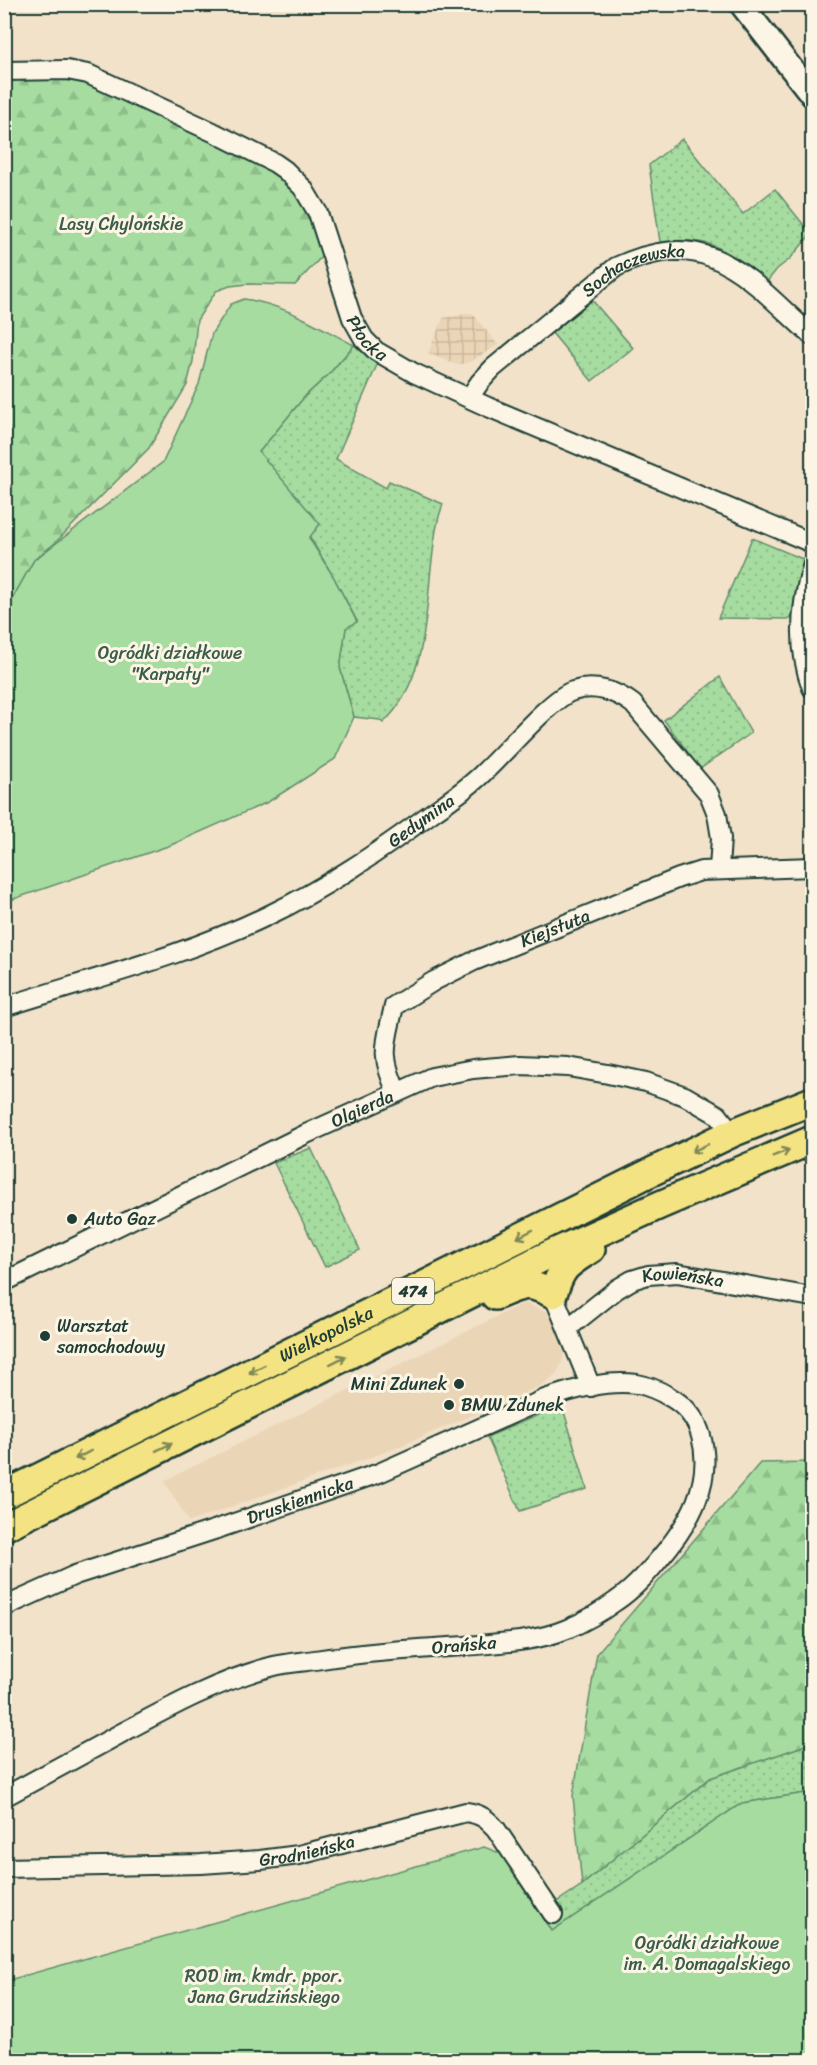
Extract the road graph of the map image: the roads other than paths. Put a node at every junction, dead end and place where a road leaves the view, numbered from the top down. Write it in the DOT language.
graph roads {
  1 [pos="741,4"];
  2 [pos="4,72"];
  3 [pos="813,95"];
  4 [pos="813,336"];
  5 [pos="469,398"];
  6 [pos="813,543"];
  7 [pos="813,567"];
  8 [pos="813,688"];
  9 [pos="813,867"];
  10 [pos="719,869"];
  11 [pos="4,1007"];
  12 [pos="397,1092"];
  13 [pos="813,1101"];
  14 [pos="732,1133"];
  15 [pos="813,1140"];
  16 [pos="660,1205"];
  17 [pos="4,1282"];
  18 [pos="552,1294"];
  19 [pos="813,1297"];
  20 [pos="406,1326"];
  21 [pos="568,1328"];
  22 [pos="591,1387"];
  23 [pos="4,1495"];
  24 [pos="4,1527"];
  25 [pos="4,1606"];
  26 [pos="4,1797"];
  27 [pos="4,1868"];
  28 [pos="554,1914"];
  1 -- 3 [label="street"];
  2 -- 5 [label="street, Płocka"];
  4 -- 5 [label="street, Sochaczewska"];
  5 -- 6 [label="street, Płocka"];
  7 -- 8 [label="street"];
  9 -- 10 [label="street, Kiejstuta"];
  10 -- 11 [label="street, Gedymina"];
  10 -- 12 [label="street, Kiejstuta"];
  12 -- 14 [label="street, Olgierda"];
  12 -- 17 [label="street, Olgierda"];
  13 -- 14 [label="main road, Wielkopolska / 474"];
  14 -- 23 [label="main road, Wielkopolska / 474, one-way"];
  16 -- 15 [label="main road, Wielkopolska / 474, one-way"];
  16 -- 18 [label="main road"];
  16 -- 20 [label="main road, Wielkopolska / 474"];
  18 -- 20 [label="main road"];
  18 -- 21 [label="street"];
  19 -- 21 [label="street, Kowieńska"];
  24 -- 20 [label="main road, Wielkopolska / 474, one-way"];
  21 -- 22 [label="street"];
  22 -- 25 [label="street, Druskiennicka"];
  22 -- 26 [label="street, Orańska"];
  27 -- 28 [label="street, Grodnieńska"];
}
